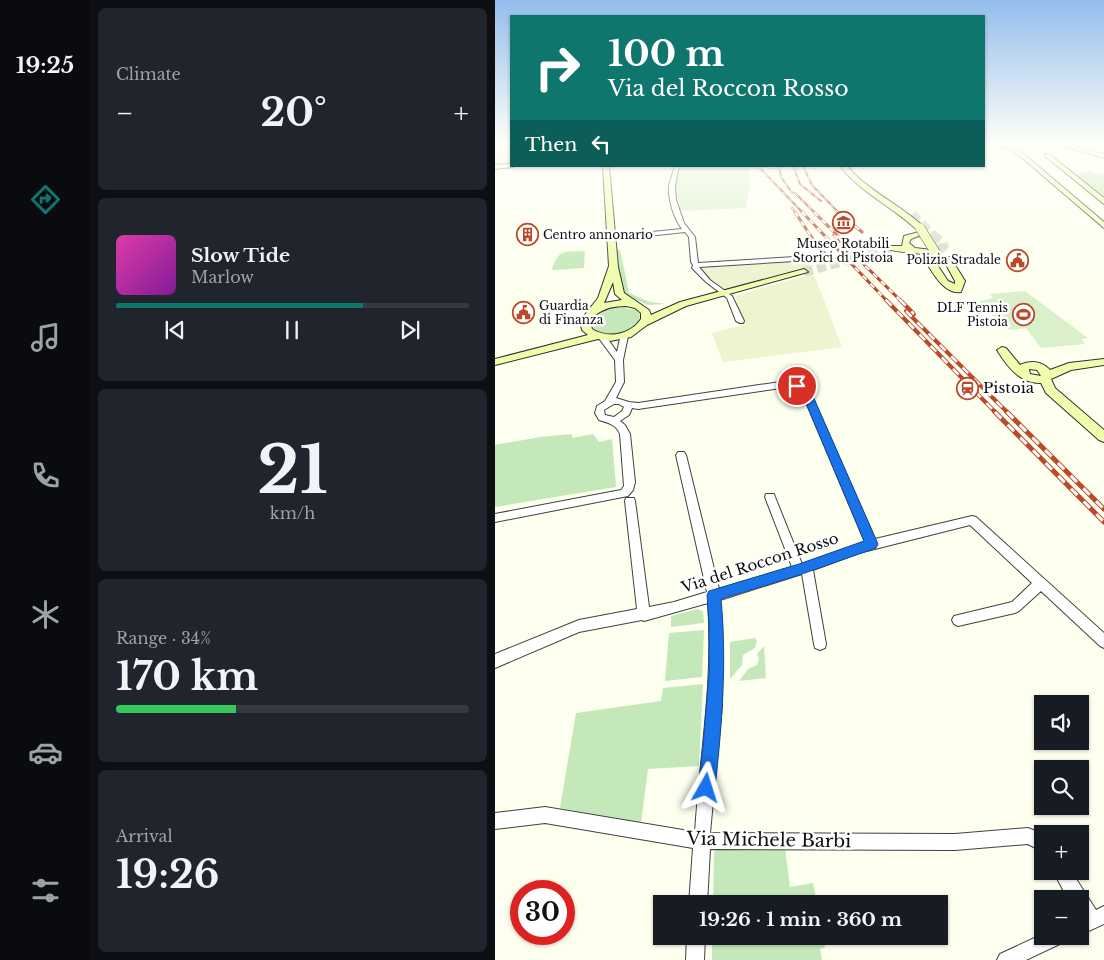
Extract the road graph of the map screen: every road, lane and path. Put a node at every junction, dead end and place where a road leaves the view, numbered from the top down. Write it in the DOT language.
graph roads {
  1 [pos="608,188"];
  2 [pos="672,188"];
  3 [pos="868,188"];
  4 [pos="1060,188"];
  5 [pos="1084,188"];
  6 [pos="875,193"];
  7 [pos="1104,202"];
  8 [pos="912,214"];
  9 [pos="1104,226"];
  10 [pos="687,230"];
  11 [pos="918,232"];
  12 [pos="611,238"];
  13 [pos="904,241"];
  14 [pos="927,253"];
  15 [pos="811,258"];
  16 [pos="947,259"];
  17 [pos="696,265"];
  18 [pos="614,267"];
  19 [pos="804,272"];
  20 [pos="725,293"];
  21 [pos="683,304"];
  22 [pos="637,306"];
  23 [pos="594,311"];
  24 [pos="740,321"];
  25 [pos="644,323"];
  26 [pos="585,325"];
  27 [pos="624,336"];
  28 [pos="599,337"];
  29 [pos="545,349"];
  30 [pos="619,360"];
  31 [pos="495,362"];
  32 [pos="1104,362"];
  33 [pos="1026,369"];
  34 [pos="1046,377"];
  35 [pos="621,382"];
  36 [pos="609,402"];
  37 [pos="625,412"];
  38 [pos="1104,438"];
  39 [pos="681,455"];
  40 [pos="770,497"];
  41 [pos="629,501"];
  42 [pos="495,518"];
  43 [pos="871,544"];
  44 [pos="803,568"];
  45 [pos="1040,584"];
  46 [pos="714,595"];
  47 [pos="644,615"];
  48 [pos="958,620"];
  49 [pos="1104,642"];
  50 [pos="820,644"];
  51 [pos="495,661"];
  52 [pos="495,821"];
  53 [pos="1034,837"];
  54 [pos="701,841"];
  55 [pos="698,895"];
  56 [pos="696,945"];
  57 [pos="1038,945"];
  58 [pos="695,960"];
  59 [pos="1006,960"];
  1 -- 12 [label="street"];
  2 -- 10 [label="street"];
  3 -- 6 [label="street"];
  4 -- 9 [label="street"];
  5 -- 7 [label="street"];
  6 -- 8 [label="street"];
  6 -- 11 [label="street"];
  10 -- 12 [label="street"];
  10 -- 17 [label="street"];
  11 -- 13 [label="street"];
  11 -- 14 [label="street, bridge"];
  12 -- 18 [label="street"];
  13 -- 14 [label="street"];
  13 -- 14 [label="street"];
  14 -- 16 [label="street"];
  15 -- 17 [label="street"];
  17 -- 20 [label="street"];
  18 -- 22 [label="street"];
  18 -- 23 [label="street"];
  19 -- 20 [label="street"];
  20 -- 21 [label="street"];
  20 -- 24 [label="street"];
  21 -- 22 [label="street"];
  21 -- 25 [label="street"];
  22 -- 23 [label="street"];
  22 -- 25 [label="street"];
  23 -- 26 [label="street"];
  25 -- 27 [label="street"];
  26 -- 28 [label="street"];
  26 -- 29 [label="street"];
  27 -- 28 [label="street"];
  27 -- 30 [label="street"];
  28 -- 29 [label="street"];
  28 -- 30 [label="street"];
  29 -- 31 [label="street"];
  30 -- 35 [label="street"];
  32 -- 34 [label="street"];
  33 -- 34 [label="street"];
  34 -- 38 [label="street"];
  35 -- 36 [label="street"];
  35 -- 37 [label="street"];
  36 -- 37 [label="street"];
  36 -- 37 [label="street"];
  37 -- 42 [label="street"];
  37 -- 43 [label="street"];
  39 -- 46 [label="street"];
  40 -- 44 [label="street"];
  41 -- 47 [label="street"];
  43 -- 44 [label="street, Via del Roccon Rosso"];
  43 -- 45 [label="street, Via del Roccon Rosso"];
  44 -- 46 [label="street, Via del Roccon Rosso"];
  44 -- 50 [label="street"];
  45 -- 48 [label="street"];
  45 -- 49 [label="street"];
  46 -- 47 [label="street, Via del Roccon Rosso"];
  46 -- 54 [label="street"];
  47 -- 51 [label="street, Via del Roccon Rosso"];
  52 -- 54 [label="street, Via Michele Barbi"];
  53 -- 54 [label="street, Via Michele Barbi"];
  54 -- 55 [label="street"];
  56 -- 58 [label="street"];
  57 -- 59 [label="street"];
}
